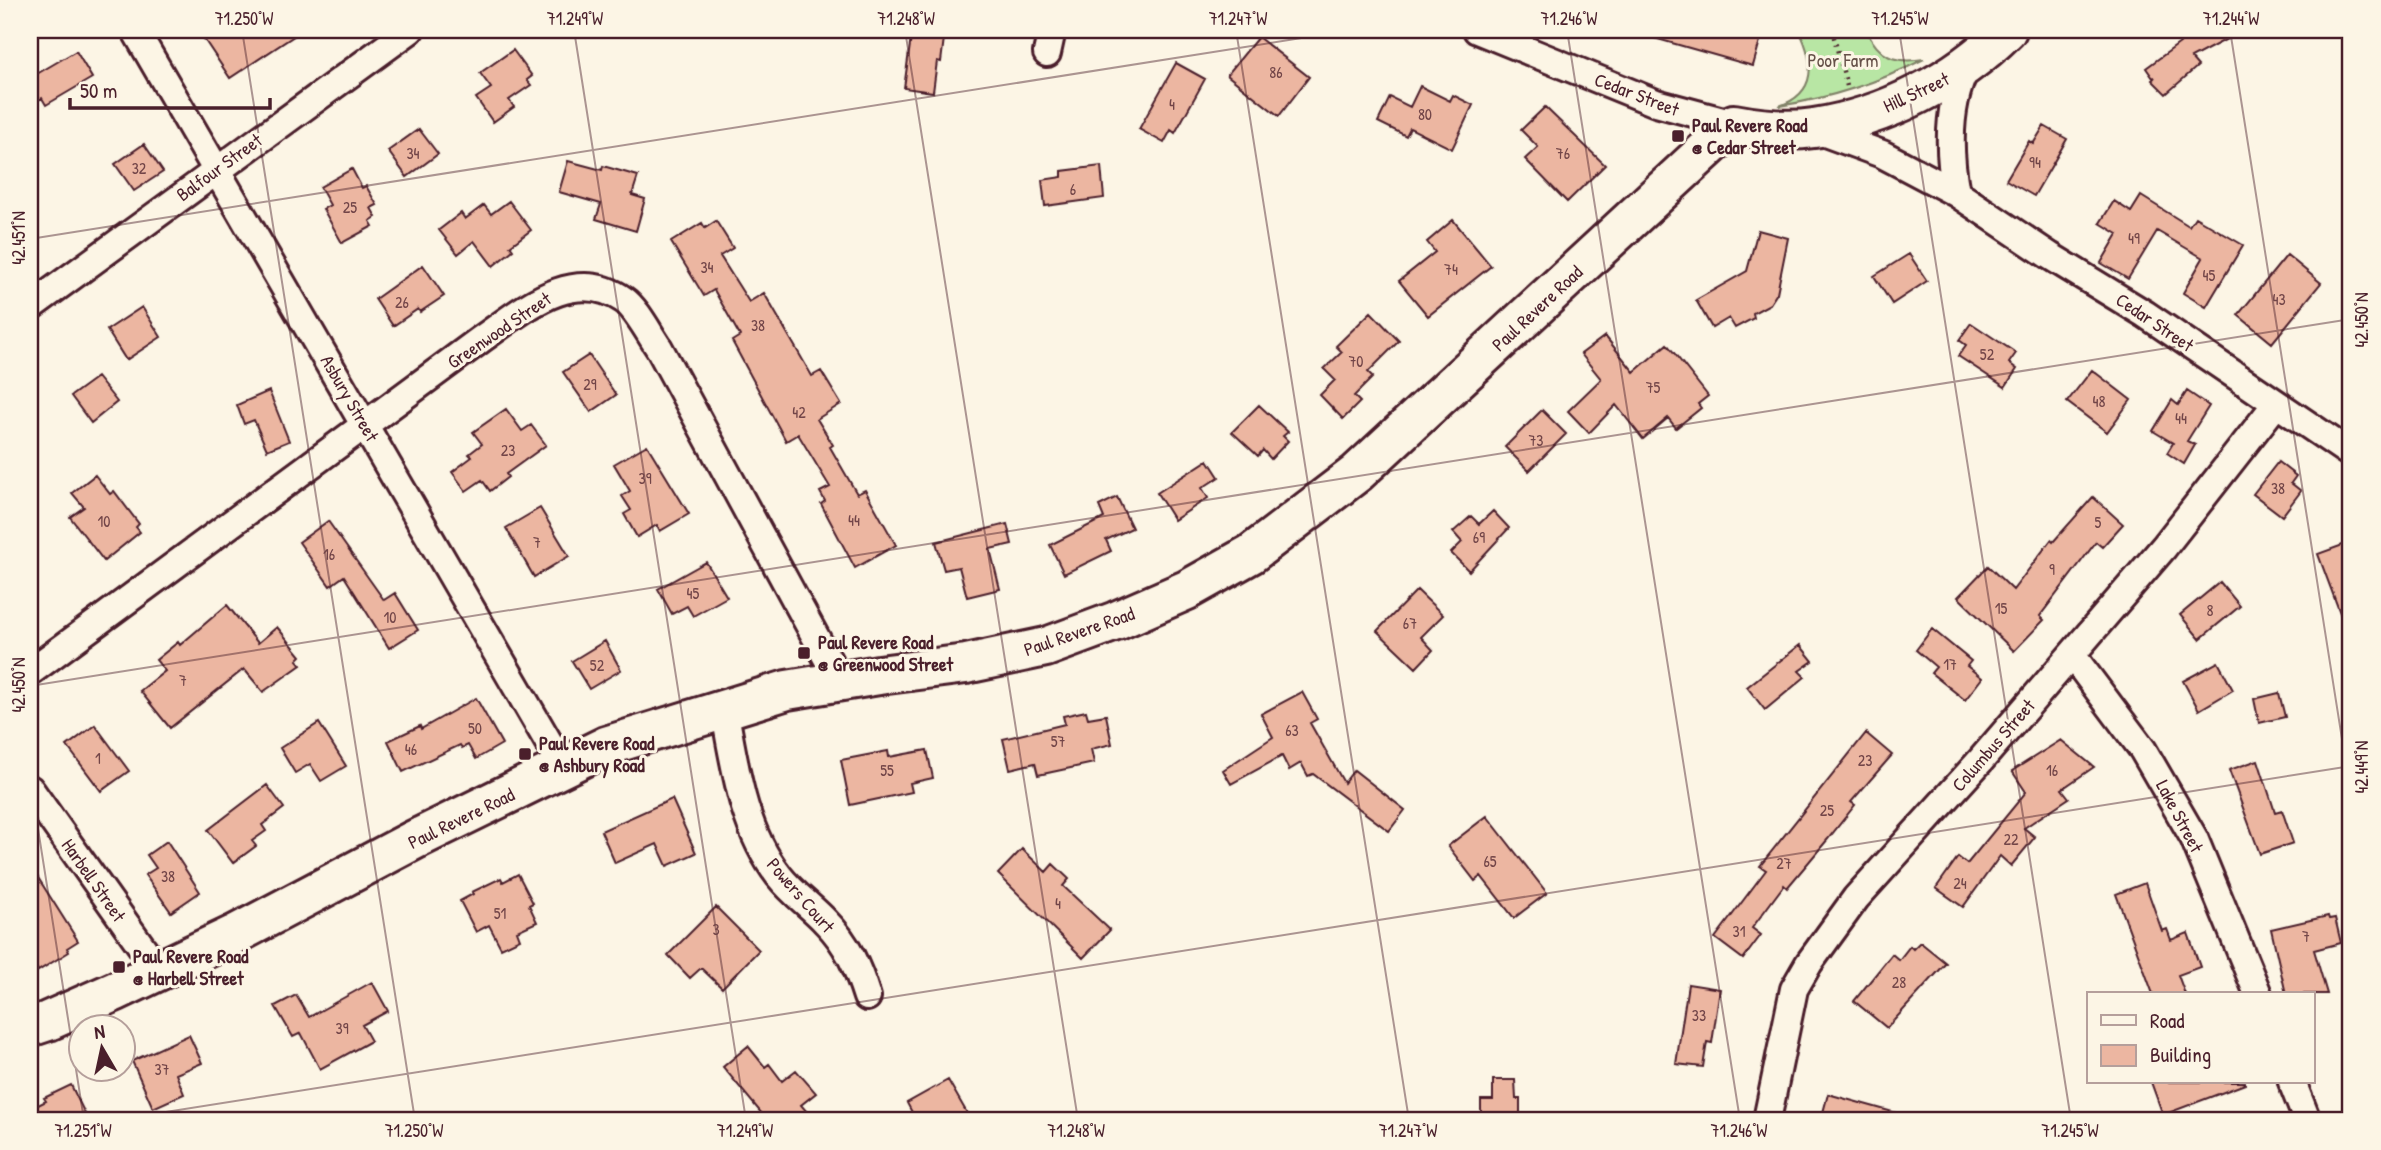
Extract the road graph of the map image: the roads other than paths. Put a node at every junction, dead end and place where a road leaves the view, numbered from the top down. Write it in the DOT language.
graph roads {
  1 [pos="135,30"];
  2 [pos="410,30"];
  3 [pos="1477,30"];
  4 [pos="2007,30"];
  5 [pos="1967,66"];
  6 [pos="1734,124"];
  7 [pos="1812,128"];
  8 [pos="217,168"];
  9 [pos="1956,194"];
  10 [pos="30,307"];
  11 [pos="2276,404"];
  12 [pos="365,425"];
  13 [pos="2351,454"];
  14 [pos="2072,655"];
  15 [pos="30,672"];
  16 [pos="840,682"];
  17 [pos="724,708"];
  18 [pos="563,767"];
  19 [pos="30,789"];
  20 [pos="159,971"];
  21 [pos="2257,992"];
  22 [pos="867,997"];
  23 [pos="30,1027"];
  24 [pos="2293,1084"];
  25 [pos="1768,1115"];
  26 [pos="2307,1120"];
  1 -- 8 [label="street, Asbury Street"];
  2 -- 8 [label="street, Balfour Street"];
  3 -- 6 [label="street, Cedar Street"];
  4 -- 5 [label="street, Hill Street"];
  5 -- 7 [label="street, Hill Street"];
  5 -- 9 [label="street"];
  6 -- 7 [label="street, Cedar Street"];
  6 -- 16 [label="street, Paul Revere Road"];
  7 -- 9 [label="street, Cedar Street"];
  8 -- 10 [label="street, Balfour Street"];
  8 -- 12 [label="street, Asbury Street"];
  9 -- 11 [label="street, Cedar Street"];
  11 -- 13 [label="street, Cedar Street"];
  11 -- 14 [label="street, Columbus Street"];
  12 -- 15 [label="street, Greenwood Street"];
  12 -- 16 [label="street, Greenwood Street"];
  12 -- 18 [label="street, Asbury Street"];
  14 -- 21 [label="street, Lake Street"];
  14 -- 25 [label="street, Columbus Street"];
  16 -- 17 [label="street, Paul Revere Road"];
  17 -- 18 [label="street, Paul Revere Road"];
  17 -- 22 [label="street, Powers Court"];
  18 -- 20 [label="street, Paul Revere Road"];
  19 -- 20 [label="street, Harbell Street"];
  20 -- 23 [label="street, Paul Revere Road"];
  24 -- 26 [label="street"];
}
